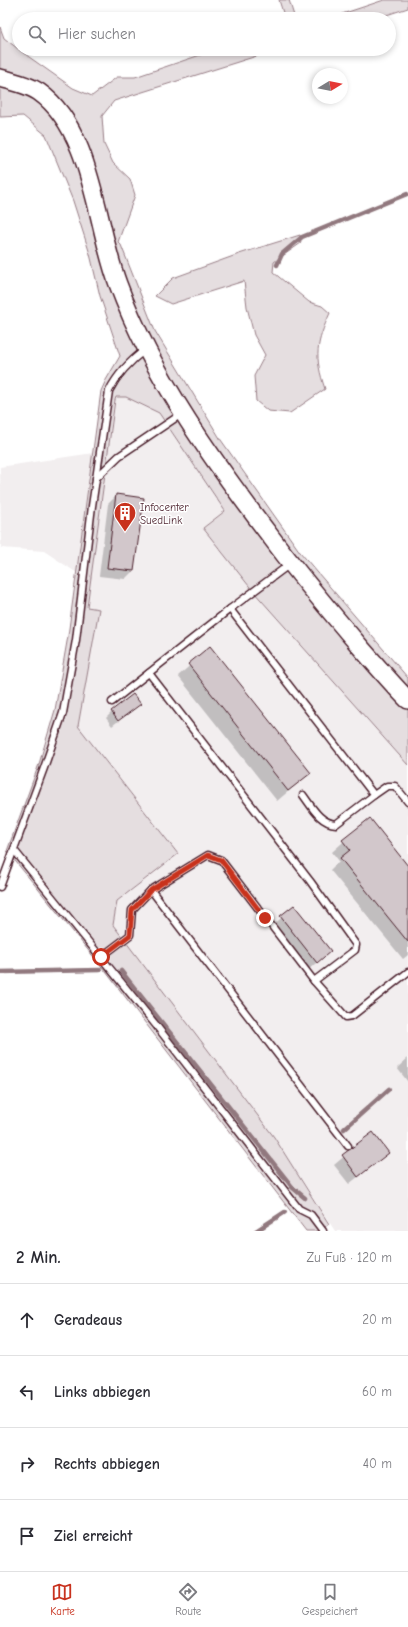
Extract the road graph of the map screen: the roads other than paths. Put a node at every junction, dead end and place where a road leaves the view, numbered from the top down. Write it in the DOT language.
graph roads {
  1 [pos="0,78"];
  2 [pos="147,348"];
  3 [pos="184,413"];
  4 [pos="96,478"];
  5 [pos="291,563"];
  6 [pos="230,609"];
  7 [pos="149,673"];
  8 [pos="408,700"];
  9 [pos="112,702"];
  10 [pos="303,795"];
  11 [pos="374,795"];
  12 [pos="408,802"];
  13 [pos="14,850"];
  14 [pos="0,887"];
  15 [pos="151,890"];
  16 [pos="101,957"];
  17 [pos="408,972"];
  18 [pos="314,981"];
  19 [pos="348,1146"];
  20 [pos="323,1231"];
  1 -- 2 [label="main road"];
  2 -- 3 [label="main road"];
  2 -- 4 [label="lane"];
  3 -- 4 [label="lane"];
  3 -- 5 [label="main road"];
  4 -- 13 [label="lane"];
  5 -- 6 [label="lane"];
  5 -- 8 [label="main road"];
  6 -- 7 [label="lane"];
  6 -- 11 [label="lane"];
  7 -- 9 [label="lane"];
  7 -- 18 [label="lane"];
  10 -- 11 [label="lane"];
  11 -- 12 [label="lane"];
  13 -- 14 [label="lane"];
  13 -- 16 [label="lane"];
  15 -- 16 [label="lane"];
  15 -- 18 [label="lane"];
  15 -- 19 [label="lane"];
  16 -- 20 [label="lane"];
  17 -- 18 [label="lane"];
}
